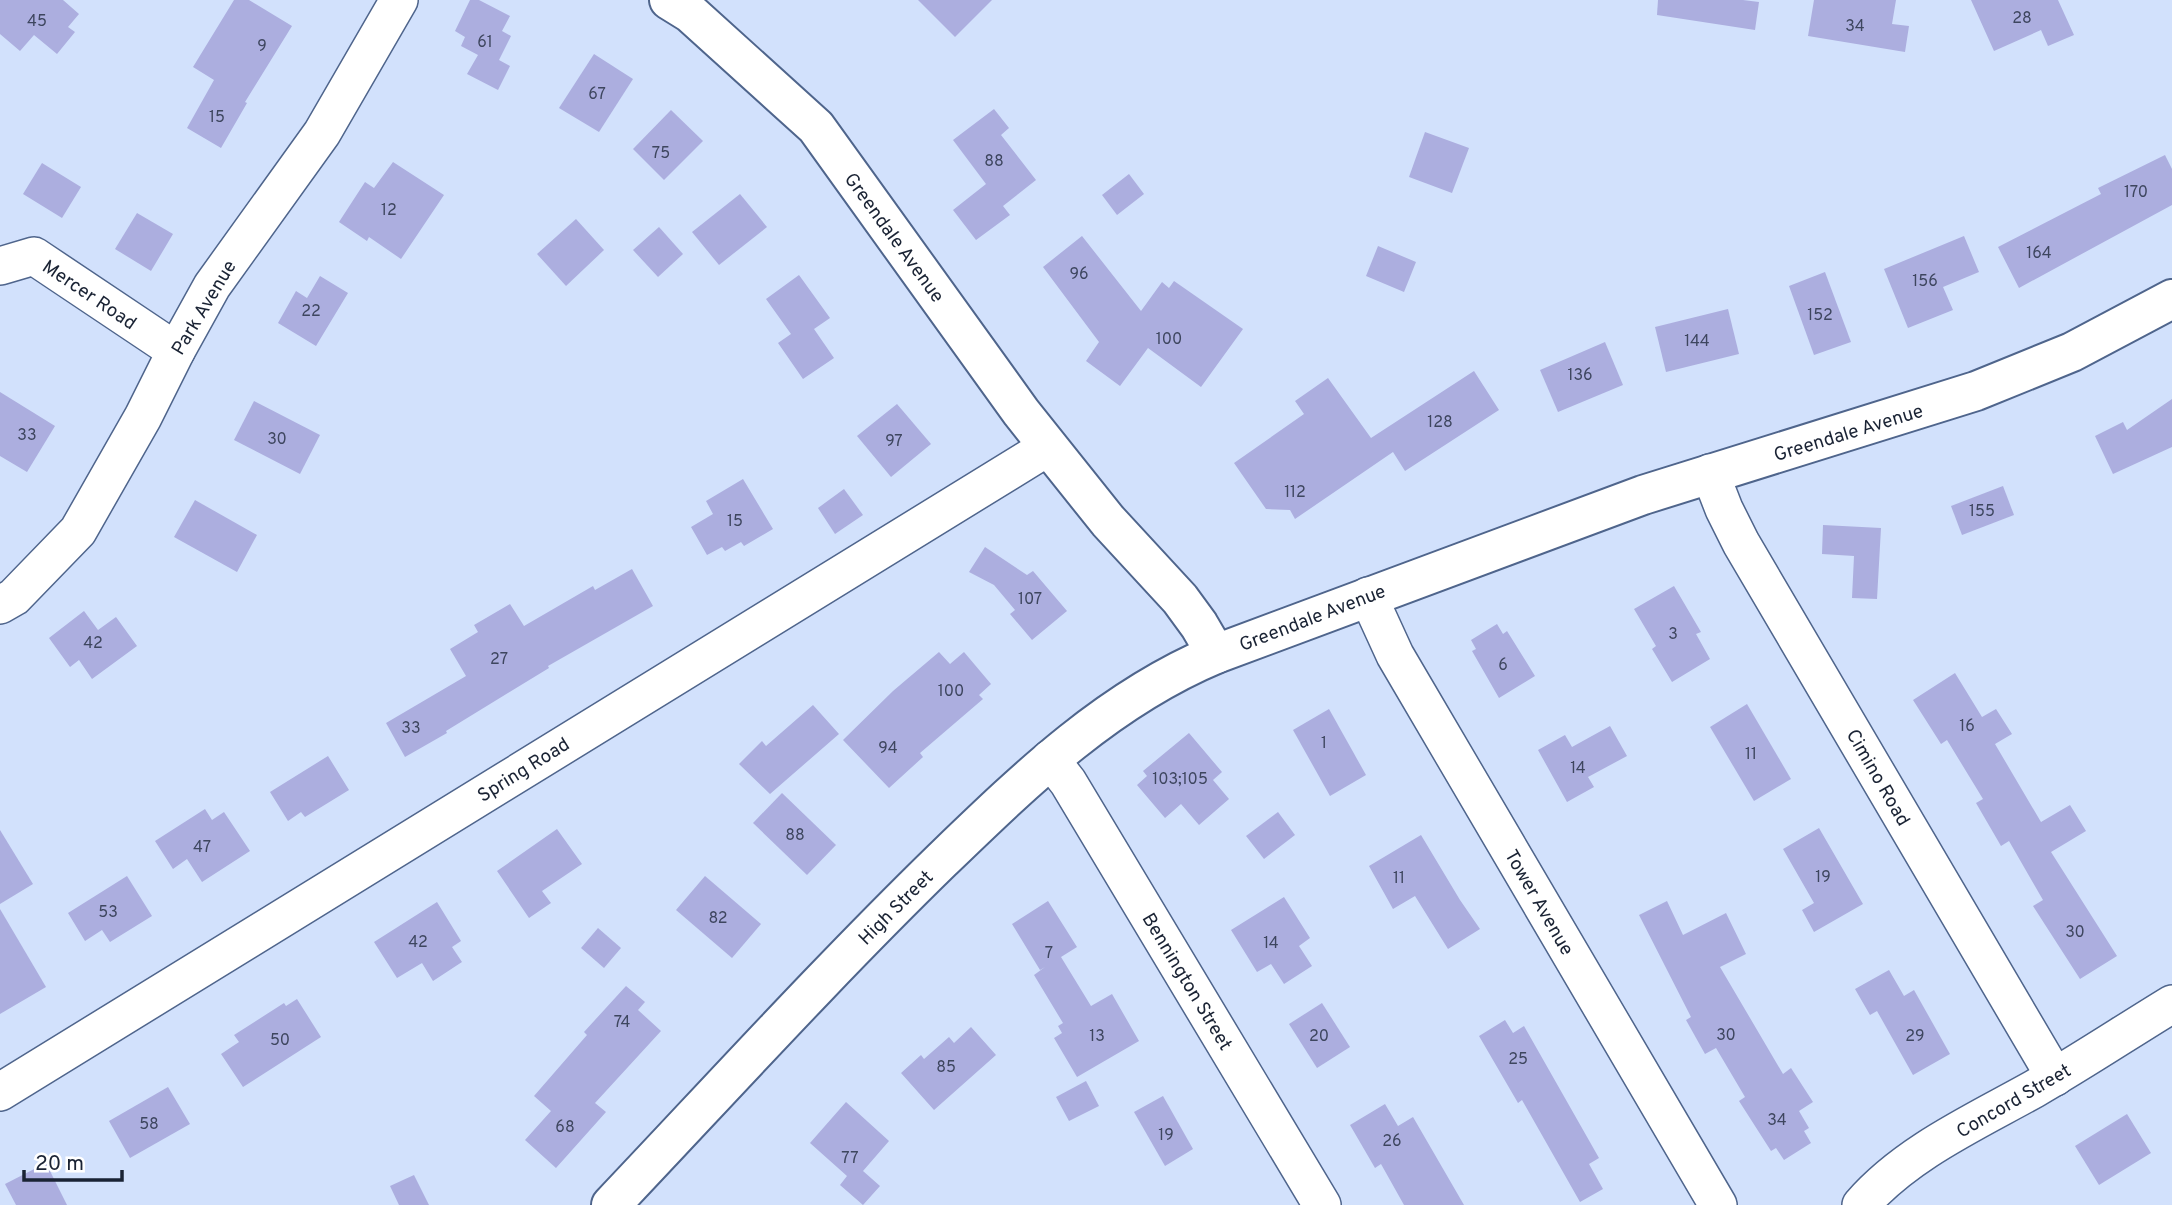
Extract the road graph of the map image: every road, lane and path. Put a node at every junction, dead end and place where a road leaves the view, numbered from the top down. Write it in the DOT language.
graph roads {
  1 [pos="399,0"];
  2 [pos="669,0"];
  3 [pos="0,266"];
  4 [pos="2172,299"];
  5 [pos="176,351"];
  6 [pos="1048,447"];
  7 [pos="1710,473"];
  8 [pos="1368,596"];
  9 [pos="0,605"];
  10 [pos="1216,653"];
  11 [pos="1050,760"];
  12 [pos="2172,1004"];
  13 [pos="2055,1077"];
  14 [pos="0,1092"];
  15 [pos="611,1205"];
  16 [pos="1322,1205"];
  17 [pos="1718,1205"];
  18 [pos="1861,1205"];
  1 -- 5 [label="street, Park Avenue"];
  2 -- 6 [label="street, Greendale Avenue"];
  3 -- 5 [label="street, Mercer Road"];
  4 -- 7 [label="street, Greendale Avenue"];
  5 -- 9 [label="street, Park Avenue"];
  6 -- 10 [label="street, Greendale Avenue"];
  6 -- 14 [label="street, Spring Road"];
  7 -- 8 [label="street, Greendale Avenue"];
  7 -- 13 [label="street, Cimino Road"];
  8 -- 10 [label="street, Greendale Avenue"];
  8 -- 17 [label="street, Tower Avenue"];
  10 -- 11 [label="street, High Street"];
  11 -- 15 [label="street, High Street"];
  11 -- 16 [label="street, Bennington Street"];
  12 -- 13 [label="street, Concord Street"];
  13 -- 18 [label="street, Concord Street"];
}
